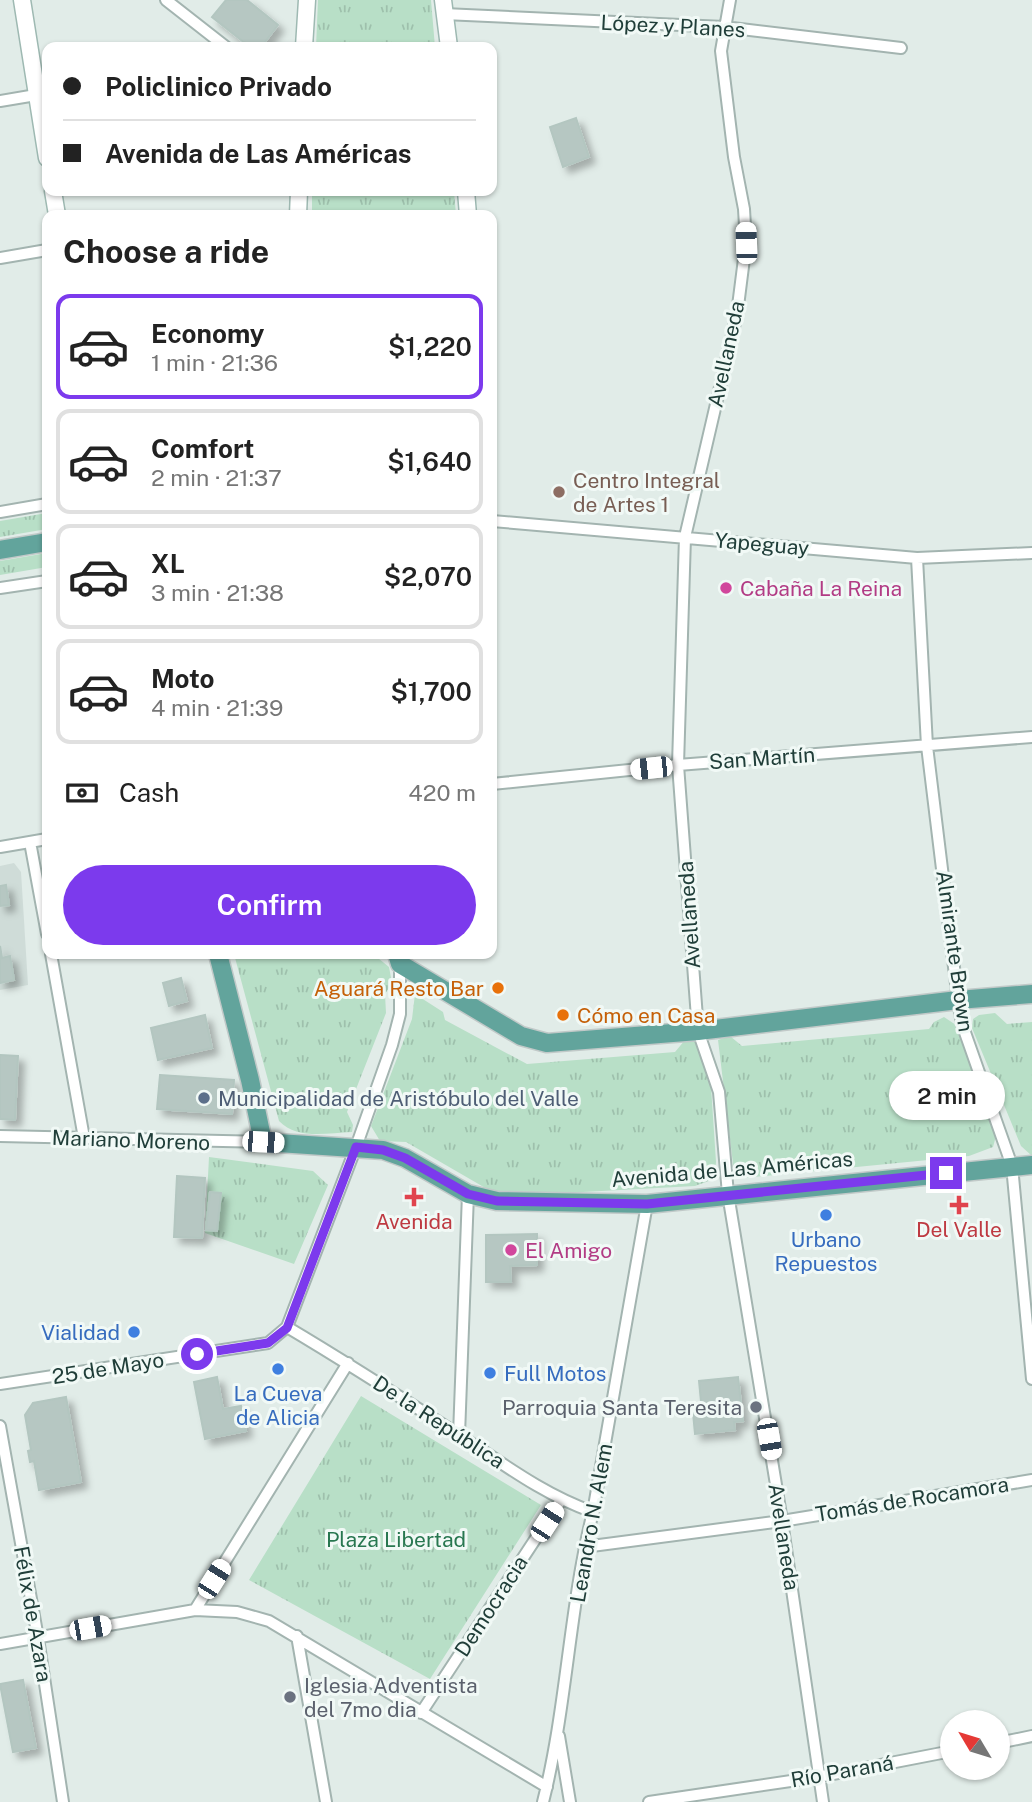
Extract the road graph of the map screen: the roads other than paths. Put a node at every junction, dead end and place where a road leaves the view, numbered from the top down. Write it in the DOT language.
graph roads {
  1 [pos="22,0"];
  2 [pos="166,0"];
  3 [pos="307,0"];
  4 [pos="730,0"];
  5 [pos="444,7"];
  6 [pos="724,27"];
  7 [pos="220,42"];
  8 [pos="304,42"];
  9 [pos="448,42"];
  10 [pos="901,48"];
  11 [pos="36,95"];
  12 [pos="0,101"];
  13 [pos="42,129"];
  14 [pos="42,251"];
  15 [pos="0,258"];
  16 [pos="42,505"];
  17 [pos="0,512"];
  18 [pos="497,521"];
  19 [pos="685,537"];
  20 [pos="42,543"];
  21 [pos="0,550"];
  22 [pos="1032,553"];
  23 [pos="917,558"];
  24 [pos="42,582"];
  25 [pos="0,588"];
  26 [pos="1032,737"];
  27 [pos="928,746"];
  28 [pos="678,765"];
  29 [pos="497,783"];
  30 [pos="42,840"];
  31 [pos="30,842"];
  32 [pos="0,847"];
  33 [pos="42,907"];
  34 [pos="52,959"];
  35 [pos="219,959"];
  36 [pos="399,959"];
  37 [pos="1032,994"];
  38 [pos="958,1000"];
  39 [pos="698,1031"];
  40 [pos="0,1136"];
  41 [pos="84,1139"];
  42 [pos="263,1142"];
  43 [pos="356,1147"];
  44 [pos="1032,1165"];
  45 [pos="1012,1166"];
  46 [pos="468,1194"];
  47 [pos="728,1194"];
  48 [pos="647,1204"];
  49 [pos="287,1328"];
  50 [pos="348,1363"];
  51 [pos="1032,1379"];
  52 [pos="0,1384"];
  53 [pos="0,1426"];
  54 [pos="459,1435"];
  55 [pos="1032,1480"];
  56 [pos="561,1500"];
  57 [pos="593,1512"];
  58 [pos="782,1521"];
  59 [pos="584,1547"];
  60 [pos="195,1609"];
  61 [pos="298,1636"];
  62 [pos="38,1638"];
  63 [pos="0,1644"];
  64 [pos="421,1713"];
  65 [pos="558,1727"];
  66 [pos="1032,1736"];
  67 [pos="1010,1741"];
  68 [pos="940,1753"];
  69 [pos="818,1777"];
  70 [pos="547,1787"];
  71 [pos="63,1802"];
  72 [pos="326,1802"];
  73 [pos="543,1802"];
  74 [pos="570,1802"];
  75 [pos="649,1802"];
  76 [pos="823,1802"];
  1 -- 11 [label="main road"];
  2 -- 7 [label="street"];
  3 -- 8 [label="main road"];
  4 -- 6 [label="street, Avellaneda"];
  5 -- 6 [label="street, López y Planes"];
  5 -- 9 [label="main road"];
  6 -- 10 [label="street, López y Planes"];
  6 -- 19 [label="street, Avellaneda"];
  11 -- 12 [label="street"];
  11 -- 13 [label="main road"];
  14 -- 15 [label="street"];
  16 -- 17 [label="street"];
  18 -- 19 [label="street, Yapeguay"];
  19 -- 23 [label="street, Yapeguay"];
  19 -- 28 [label="street, Avellaneda"];
  20 -- 21 [label="main road"];
  22 -- 23 [label="street, Yapeguay"];
  23 -- 27 [label="street, Almirante Brown"];
  24 -- 25 [label="street"];
  26 -- 27 [label="street, San Martín"];
  27 -- 28 [label="street, San Martín"];
  27 -- 38 [label="street, Almirante Brown"];
  28 -- 29 [label="street, San Martín"];
  28 -- 39 [label="street, Avellaneda"];
  30 -- 31 [label="street"];
  31 -- 32 [label="street"];
  31 -- 33 [label="street"];
  34 -- 41 [label="street"];
  35 -- 42 [label="main road"];
  36 -- 39 [label="main road"];
  36 -- 43 [label="street"];
  37 -- 38 [label="main road"];
  38 -- 39 [label="main road"];
  38 -- 45 [label="street, Almirante Brown"];
  39 -- 47 [label="street, Avellaneda"];
  40 -- 41 [label="street, Mariano Moreno"];
  41 -- 42 [label="street, Mariano Moreno"];
  42 -- 43 [label="main road, Avenida de Las Américas"];
  43 -- 46 [label="main road, Avenida de Las Américas"];
  43 -- 49 [label="street"];
  44 -- 45 [label="main road, Avenida de Las Américas"];
  45 -- 47 [label="main road, Avenida de Las Américas"];
  45 -- 51 [label="street, Almirante Brown"];
  46 -- 48 [label="main road, Avenida de Las Américas"];
  46 -- 54 [label="street"];
  47 -- 48 [label="main road, Avenida de Las Américas"];
  47 -- 58 [label="street, Avellaneda"];
  48 -- 57 [label="street, Leandro N. Alem"];
  49 -- 50 [label="street, De la República"];
  49 -- 52 [label="street, 25 de Mayo"];
  50 -- 54 [label="street, De la República"];
  50 -- 60 [label="street"];
  53 -- 62 [label="street, Félix de Azara"];
  54 -- 56 [label="street, De la República"];
  55 -- 58 [label="street, Tomás de Rocamora"];
  56 -- 57 [label="street, De la República"];
  56 -- 64 [label="street, Democracia"];
  57 -- 59 [label="street, Leandro N. Alem"];
  58 -- 59 [label="street, Tomás de Rocamora"];
  58 -- 69 [label="street, Avellaneda"];
  59 -- 65 [label="street, Leandro N. Alem"];
  60 -- 61 [label="street"];
  60 -- 62 [label="street"];
  61 -- 64 [label="street"];
  61 -- 72 [label="street"];
  62 -- 63 [label="street"];
  62 -- 71 [label="street, Félix de Azara"];
  64 -- 70 [label="street"];
  65 -- 70 [label="street, Leandro N. Alem"];
  65 -- 74 [label="street"];
  66 -- 67 [label="street"];
  68 -- 69 [label="street, Río Paraná"];
  69 -- 75 [label="street, Río Paraná"];
  69 -- 76 [label="street, Avellaneda"];
  70 -- 73 [label="street, Leandro N. Alem"];
}
